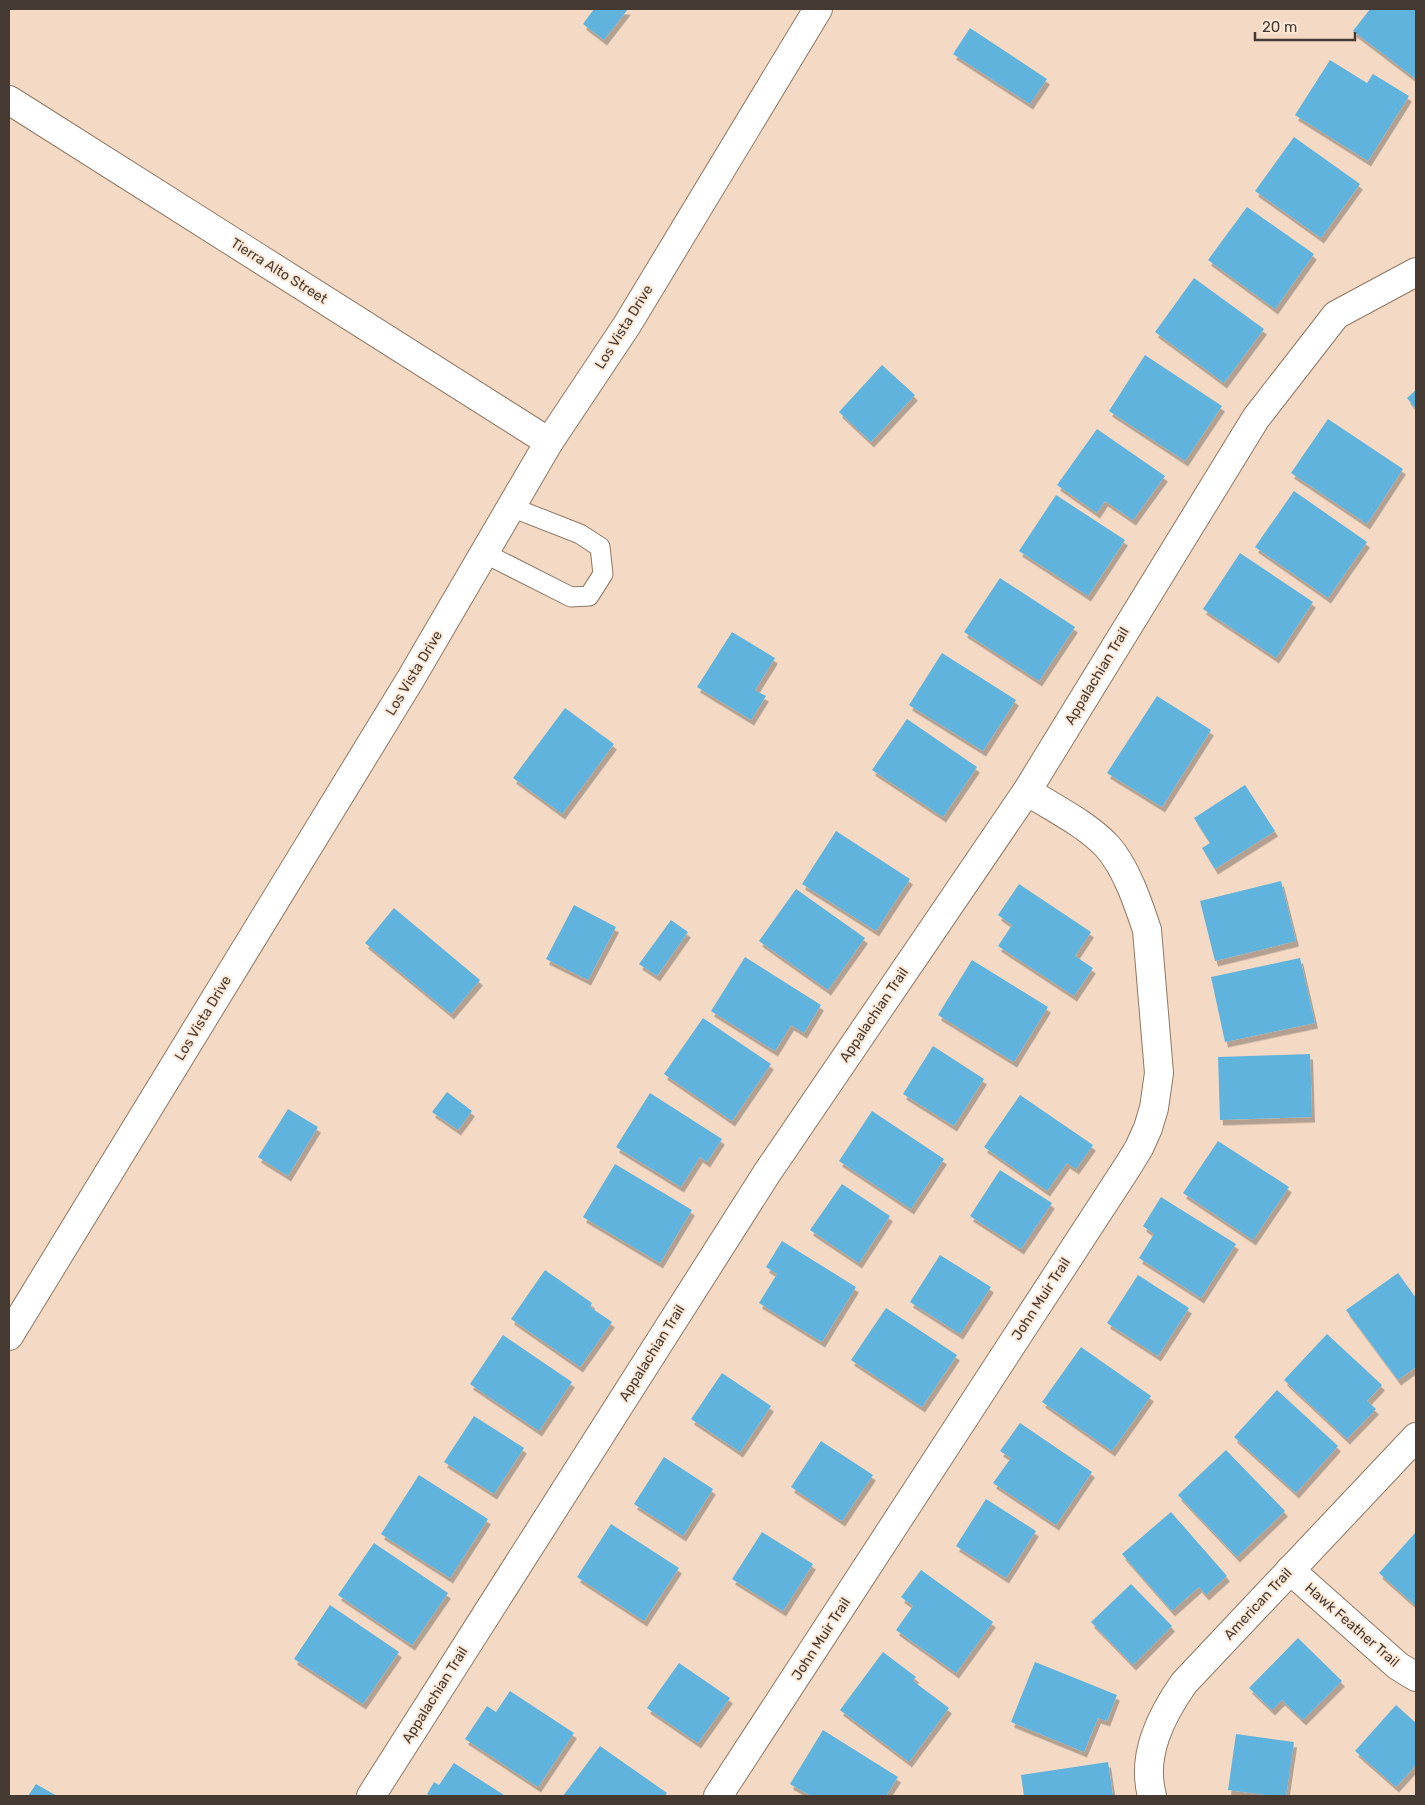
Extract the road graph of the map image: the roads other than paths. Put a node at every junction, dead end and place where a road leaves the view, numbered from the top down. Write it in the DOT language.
graph roads {
  1 [pos="818,9"];
  2 [pos="9,100"];
  3 [pos="1416,272"];
  4 [pos="549,442"];
  5 [pos="512,507"];
  6 [pos="484,553"];
  7 [pos="1026,791"];
  8 [pos="9,1336"];
  9 [pos="1416,1437"];
  10 [pos="1290,1570"];
  11 [pos="1416,1677"];
  12 [pos="371,1796"];
  13 [pos="718,1796"];
  14 [pos="1152,1796"];
  1 -- 4 [label="street, Los Vista Drive"];
  2 -- 4 [label="street, Tierra Alto Street"];
  3 -- 7 [label="street, Appalachian Trail"];
  4 -- 5 [label="street, Los Vista Drive"];
  5 -- 6 [label="street, Los Vista Drive"];
  5 -- 6 [label="lane"];
  6 -- 8 [label="street, Los Vista Drive"];
  7 -- 12 [label="street, Appalachian Trail"];
  7 -- 13 [label="street, John Muir Trail"];
  9 -- 10 [label="street, American Trail"];
  10 -- 11 [label="street, Hawk Feather Trail"];
  10 -- 14 [label="street, American Trail"];
}
